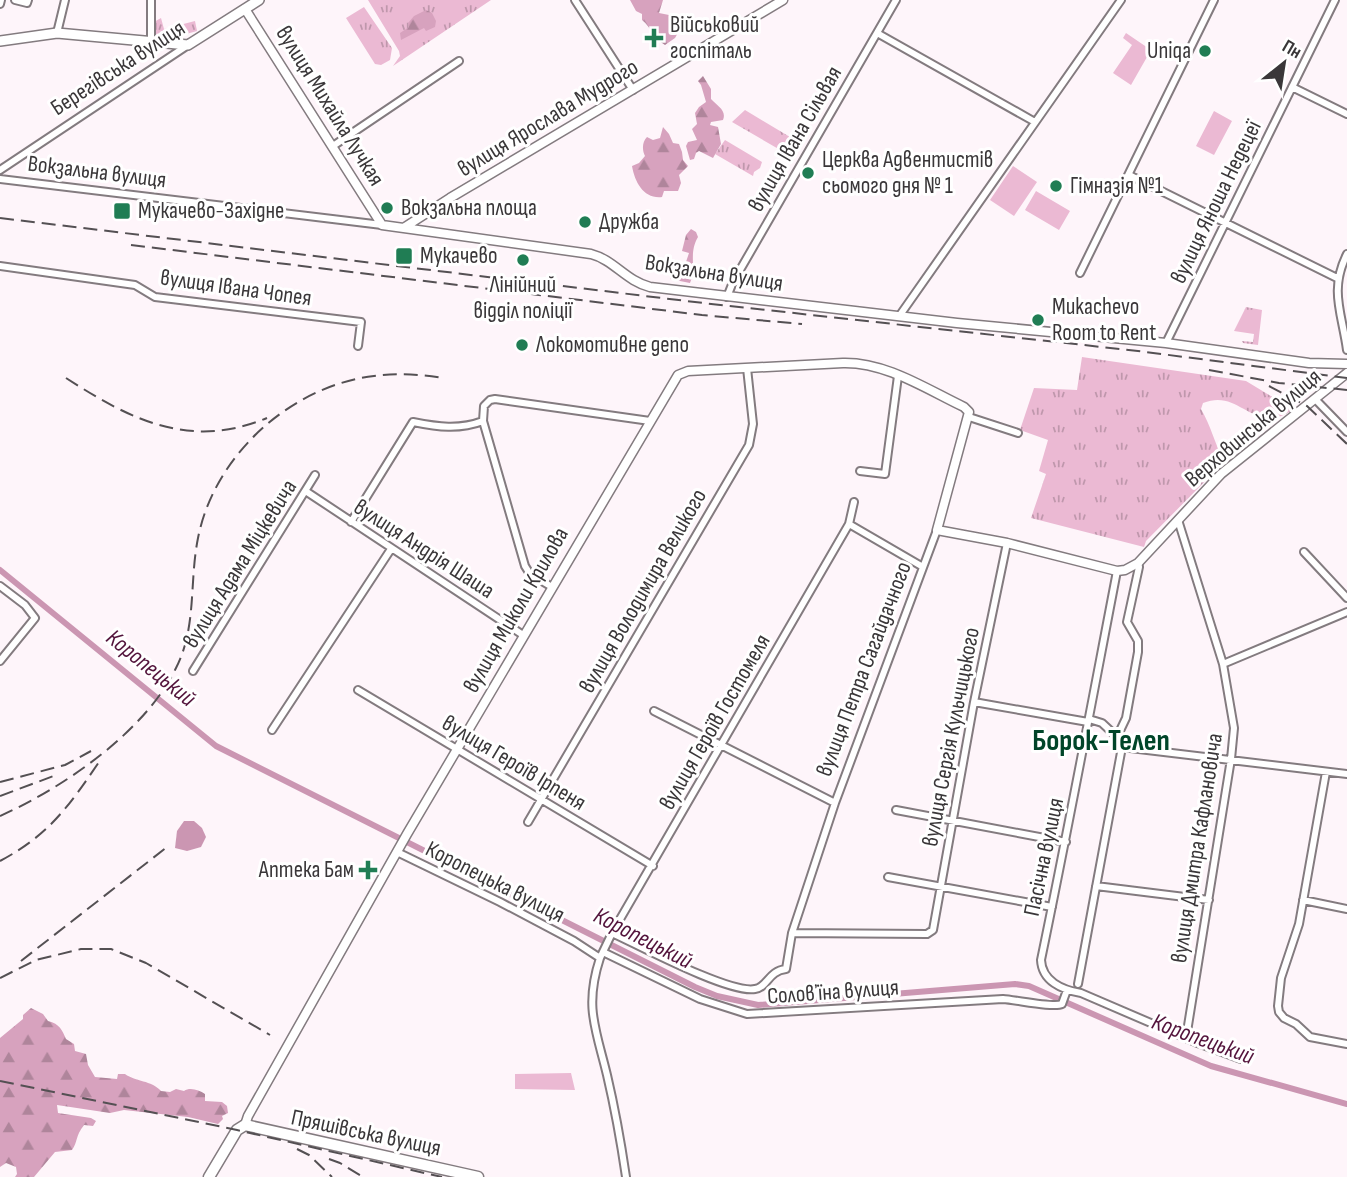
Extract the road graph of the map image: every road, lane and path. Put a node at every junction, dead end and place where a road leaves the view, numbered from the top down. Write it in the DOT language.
graph roads {
  1 [pos="15,0"];
  2 [pos="28,0"];
  3 [pos="65,0"];
  4 [pos="151,0"];
  5 [pos="259,0"];
  6 [pos="575,0"];
  7 [pos="783,0"];
  8 [pos="896,0"];
  9 [pos="1121,0"];
  10 [pos="1214,0"];
  11 [pos="1335,0"];
  12 [pos="245,9"];
  13 [pos="57,33"];
  14 [pos="877,33"];
  15 [pos="0,41"];
  16 [pos="151,41"];
  17 [pos="188,44"];
  18 [pos="459,61"];
  19 [pos="1292,87"];
  20 [pos="633,90"];
  21 [pos="1347,114"];
  22 [pos="1035,122"];
  23 [pos="333,146"];
  24 [pos="0,170"];
  25 [pos="1129,175"];
  26 [pos="0,179"];
  27 [pos="1226,223"];
  28 [pos="382,225"];
  29 [pos="405,227"];
  30 [pos="1347,254"];
  31 [pos="0,266"];
  32 [pos="1080,273"];
  33 [pos="1337,278"];
  34 [pos="727,297"];
  35 [pos="900,315"];
  36 [pos="1166,343"];
  37 [pos="358,346"];
  38 [pos="1347,350"];
  39 [pos="1347,364"];
  40 [pos="747,368"];
  41 [pos="1347,373"];
  42 [pos="898,376"];
  43 [pos="1315,400"];
  44 [pos="969,417"];
  45 [pos="483,421"];
  46 [pos="650,421"];
  47 [pos="1347,432"];
  48 [pos="1018,433"];
  49 [pos="860,471"];
  50 [pos="315,475"];
  51 [pos="307,492"];
  52 [pos="854,502"];
  53 [pos="1178,520"];
  54 [pos="351,522"];
  55 [pos="849,524"];
  56 [pos="937,530"];
  57 [pos="1007,543"];
  58 [pos="391,548"];
  59 [pos="1304,552"];
  60 [pos="1138,564"];
  61 [pos="923,567"];
  62 [pos="1117,570"];
  63 [pos="0,586"];
  64 [pos="552,587"];
  65 [pos="1347,598"];
  66 [pos="1347,612"];
  67 [pos="523,635"];
  68 [pos="0,661"];
  69 [pos="1223,664"];
  70 [pos="193,671"];
  71 [pos="358,690"];
  72 [pos="974,702"];
  73 [pos="654,711"];
  74 [pos="1088,720"];
  75 [pos="272,730"];
  76 [pos="1117,737"];
  77 [pos="721,747"];
  78 [pos="1122,747"];
  79 [pos="457,749"];
  80 [pos="1231,759"];
  81 [pos="1326,772"];
  82 [pos="1347,774"];
  83 [pos="541,799"];
  84 [pos="835,803"];
  85 [pos="896,810"];
  86 [pos="953,821"];
  87 [pos="528,822"];
  88 [pos="1066,842"];
  89 [pos="399,849"];
  90 [pos="653,866"];
  91 [pos="888,877"];
  92 [pos="1096,886"];
  93 [pos="942,887"];
  94 [pos="1209,900"];
  95 [pos="1303,900"];
  96 [pos="1052,907"];
  97 [pos="1347,909"];
  98 [pos="792,933"];
  99 [pos="611,936"];
  100 [pos="603,952"];
  101 [pos="1078,985"];
  102 [pos="1065,997"];
  103 [pos="1186,1038"];
  104 [pos="1347,1044"];
  105 [pos="1241,1059"];
  106 [pos="245,1125"];
  107 [pos="209,1177"];
  108 [pos="478,1177"];
  109 [pos="626,1177"];
  1 -- 2 [label="street"];
  3 -- 13 [label="street"];
  4 -- 16 [label="street"];
  5 -- 12 [label="main road, Берегівська вулиця"];
  6 -- 20 [label="street"];
  7 -- 20 [label="street, вулиця Ярослава Мудрого"];
  8 -- 14 [label="street, вулиця Івана Сільвая"];
  9 -- 22 [label="street"];
  10 -- 25 [label="street"];
  11 -- 19 [label="street, вулиця Яноша Недецеї"];
  12 -- 17 [label="main road, Берегівська вулиця"];
  12 -- 23 [label="street, вулиця Михайла Лучкая"];
  13 -- 15 [label="main road"];
  13 -- 16 [label="main road"];
  14 -- 22 [label="street"];
  14 -- 34 [label="street, вулиця Івана Сільвая"];
  16 -- 17 [label="main road"];
  17 -- 24 [label="street, Берегівська вулиця"];
  18 -- 23 [label="street"];
  19 -- 21 [label="street"];
  19 -- 27 [label="street, вулиця Яноша Недецеї"];
  20 -- 29 [label="street, вулиця Ярослава Мудрого"];
  22 -- 35 [label="street"];
  23 -- 28 [label="street, вулиця Михайла Лучкая"];
  25 -- 27 [label="street"];
  25 -- 32 [label="street"];
  26 -- 28 [label="street, Вокзальна вулиця"];
  27 -- 33 [label="street"];
  27 -- 36 [label="street, вулиця Яноша Недецеї"];
  28 -- 29 [label="street, Вокзальна вулиця"];
  29 -- 34 [label="street, Вокзальна вулиця"];
  30 -- 33 [label="street"];
  31 -- 37 [label="street, вулиця Івана Чопея"];
  33 -- 38 [label="street"];
  34 -- 35 [label="street, Вокзальна вулиця"];
  35 -- 36 [label="street, Вокзальна вулиця"];
  36 -- 39 [label="street, Вокзальна вулиця"];
  40 -- 42 [label="street, вулиця Миколи Крилова"];
  40 -- 46 [label="street, вулиця Миколи Крилова"];
  40 -- 83 [label="street, вулиця Володимира Великого"];
  41 -- 43 [label="street, Верховинська вулиця"];
  42 -- 44 [label="street, вулиця Миколи Крилова"];
  42 -- 49 [label="street"];
  43 -- 47 [label="street"];
  43 -- 53 [label="street, Верховинська вулиця"];
  44 -- 48 [label="street, вулиця Миколи Крилова"];
  44 -- 56 [label="street, вулиця Петра Сагайдачного"];
  45 -- 46 [label="street"];
  45 -- 54 [label="street"];
  45 -- 64 [label="street"];
  46 -- 64 [label="street, вулиця Миколи Крилова"];
  50 -- 51 [label="street, вулиця Адама Міцкевича"];
  51 -- 54 [label="street, вулиця Андрія Шаша"];
  51 -- 70 [label="street, вулиця Адама Міцкевича"];
  52 -- 55 [label="street, вулиця Героїв Гостомеля"];
  53 -- 60 [label="street"];
  53 -- 69 [label="street, Верховинська вулиця"];
  54 -- 58 [label="street, вулиця Андрія Шаша"];
  55 -- 61 [label="street"];
  55 -- 77 [label="street, вулиця Героїв Гостомеля"];
  56 -- 57 [label="street"];
  56 -- 61 [label="street, вулиця Петра Сагайдачного"];
  57 -- 62 [label="street"];
  57 -- 72 [label="street, вулиця Сергія Кульчицького"];
  58 -- 67 [label="street, вулиця Андрія Шаша"];
  58 -- 75 [label="street"];
  59 -- 65 [label="street"];
  60 -- 62 [label="street"];
  60 -- 76 [label="street"];
  61 -- 84 [label="street, вулиця Петра Сагайдачного"];
  62 -- 74 [label="street, Пасічна вулиця"];
  63 -- 68 [label="street"];
  64 -- 67 [label="street, вулиця Миколи Крилова"];
  66 -- 69 [label="street"];
  67 -- 79 [label="street, вулиця Миколи Крилова"];
  69 -- 80 [label="street, вулиця Дмитра Кафлановича"];
  71 -- 79 [label="street, вулиця Героїв Ірпеня"];
  72 -- 74 [label="street"];
  72 -- 86 [label="street, вулиця Сергія Кульчицького"];
  73 -- 77 [label="street"];
  74 -- 76 [label="street"];
  74 -- 88 [label="street, Пасічна вулиця"];
  76 -- 78 [label="street"];
  77 -- 84 [label="street"];
  77 -- 90 [label="street, вулиця Героїв Гостомеля"];
  78 -- 80 [label="street"];
  78 -- 92 [label="street"];
  79 -- 83 [label="street, вулиця Героїв Ірпеня"];
  79 -- 89 [label="street, вулиця Миколи Крилова"];
  80 -- 81 [label="street"];
  80 -- 94 [label="street, вулиця Дмитра Кафлановича"];
  81 -- 82 [label="street"];
  81 -- 95 [label="street"];
  83 -- 87 [label="street, вулиця Володимира Великого"];
  83 -- 90 [label="street, вулиця Героїв Ірпеня"];
  84 -- 98 [label="street, вулиця Петра Сагайдачного"];
  85 -- 86 [label="street"];
  86 -- 88 [label="street"];
  86 -- 93 [label="street, вулиця Сергія Кульчицького"];
  88 -- 96 [label="street, Пасічна вулиця"];
  89 -- 100 [label="street, Коропецька вулиця"];
  89 -- 106 [label="street, вулиця Миколи Крилова"];
  90 -- 99 [label="street, вулиця Героїв Гостомеля"];
  91 -- 93 [label="street"];
  92 -- 94 [label="street"];
  92 -- 101 [label="street"];
  93 -- 96 [label="street"];
  93 -- 98 [label="street, вулиця Сергія Кульчицького"];
  94 -- 103 [label="street, вулиця Дмитра Кафлановича"];
  95 -- 97 [label="street"];
  95 -- 104 [label="street"];
  96 -- 102 [label="street, Пасічна вулиця"];
  98 -- 99 [label="street, вулиця Петра Сагайдачного"];
  99 -- 100 [label="street, вулиця Героїв Гостомеля"];
  100 -- 102 [label="street, Соловʼїна вулиця"];
  100 -- 109 [label="street"];
  102 -- 103 [label="street"];
  103 -- 105 [label="street"];
  106 -- 107 [label="main road, вулиця Миколи Крилова"];
  106 -- 108 [label="main road, Пряшівська вулиця"];
}
